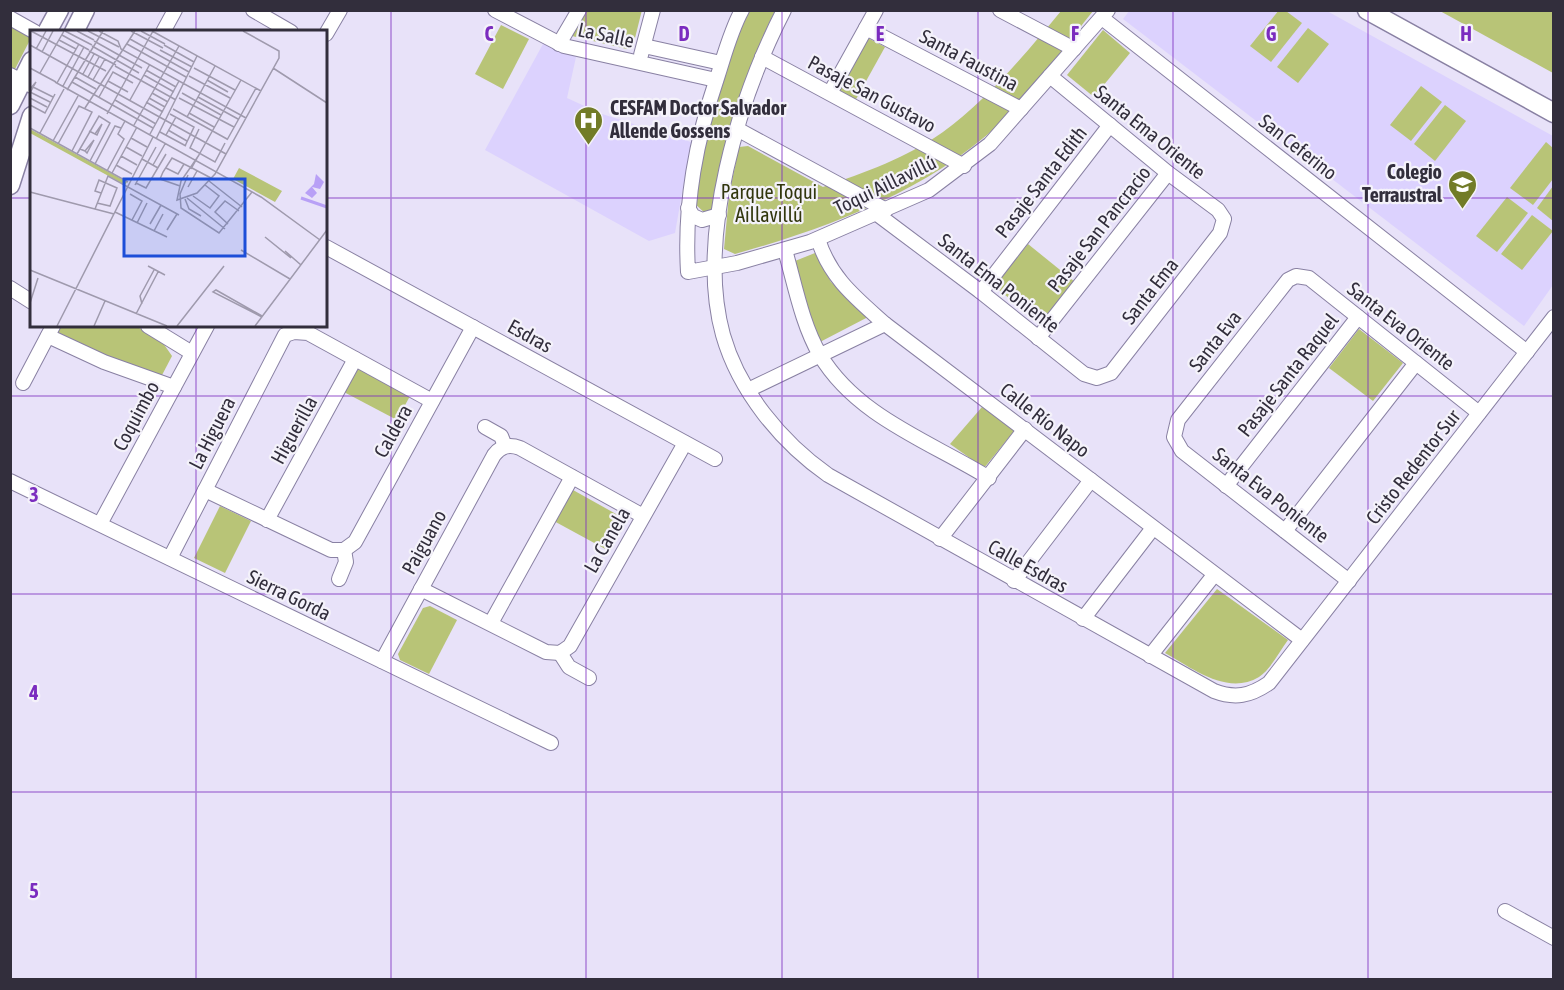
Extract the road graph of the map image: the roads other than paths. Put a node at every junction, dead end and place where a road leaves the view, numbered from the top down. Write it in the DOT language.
graph roads {
  1 [pos="59,10"];
  2 [pos="85,10"];
  3 [pos="175,10"];
  4 [pos="253,10"];
  5 [pos="340,10"];
  6 [pos="495,10"];
  7 [pos="579,10"];
  8 [pos="653,10"];
  9 [pos="742,10"];
  10 [pos="784,10"];
  11 [pos="876,10"];
  12 [pos="1000,10"];
  13 [pos="1367,10"];
  14 [pos="1105,14"];
  15 [pos="10,18"];
  16 [pos="866,28"];
  17 [pos="31,30"];
  18 [pos="48,30"];
  19 [pos="75,30"];
  20 [pos="164,30"];
  21 [pos="288,30"];
  22 [pos="327,32"];
  23 [pos="559,44"];
  24 [pos="644,46"];
  25 [pos="1074,49"];
  26 [pos="762,57"];
  27 [pos="639,63"];
  28 [pos="721,63"];
  29 [pos="30,64"];
  30 [pos="1050,76"];
  31 [pos="21,80"];
  32 [pos="716,80"];
  33 [pos="830,93"];
  34 [pos="10,105"];
  35 [pos="1021,110"];
  36 [pos="1554,113"];
  37 [pos="30,122"];
  38 [pos="1110,125"];
  39 [pos="737,129"];
  40 [pos="964,166"];
  41 [pos="1167,172"];
  42 [pos="10,185"];
  43 [pos="688,208"];
  44 [pos="882,212"];
  45 [pos="719,215"];
  46 [pos="1224,219"];
  47 [pos="818,239"];
  48 [pos="327,248"];
  49 [pos="785,250"];
  50 [pos="717,267"];
  51 [pos="1296,276"];
  52 [pos="10,288"];
  53 [pos="981,292"];
  54 [pos="10,301"];
  55 [pos="30,303"];
  56 [pos="30,304"];
  57 [pos="1358,317"];
  58 [pos="1554,317"];
  59 [pos="885,324"];
  60 [pos="150,327"];
  61 [pos="206,327"];
  62 [pos="474,327"];
  63 [pos="294,329"];
  64 [pos="51,331"];
  65 [pos="1038,338"];
  66 [pos="1527,352"];
  67 [pos="192,353"];
  68 [pos="820,354"];
  69 [pos="355,359"];
  70 [pos="1416,363"];
  71 [pos="1097,378"];
  72 [pos="23,383"];
  73 [pos="174,387"];
  74 [pos="748,390"];
  75 [pos="432,401"];
  76 [pos="1479,413"];
  77 [pos="485,427"];
  78 [pos="1025,429"];
  79 [pos="1174,437"];
  80 [pos="685,443"];
  81 [pos="505,446"];
  82 [pos="715,459"];
  83 [pos="572,477"];
  84 [pos="989,478"];
  85 [pos="1091,480"];
  86 [pos="10,481"];
  87 [pos="1226,486"];
  88 [pos="206,490"];
  89 [pos="643,516"];
  90 [pos="267,520"];
  91 [pos="100,524"];
  92 [pos="1153,528"];
  93 [pos="1285,531"];
  94 [pos="940,539"];
  95 [pos="344,550"];
  96 [pos="170,558"];
  97 [pos="1214,575"];
  98 [pos="339,579"];
  99 [pos="1014,581"];
  100 [pos="1349,581"];
  101 [pos="421,589"];
  102 [pos="1083,619"];
  103 [pos="491,623"];
  104 [pos="1302,640"];
  105 [pos="560,653"];
  106 [pos="1150,656"];
  107 [pos="382,661"];
  108 [pos="589,678"];
  109 [pos="552,743"];
  110 [pos="1505,911"];
  111 [pos="1554,938"];
  1 -- 18 [label="street"];
  2 -- 19 [label="street"];
  3 -- 20 [label="street"];
  4 -- 21 [label="street"];
  5 -- 22 [label="street"];
  6 -- 23 [label="street, La Salle"];
  7 -- 23 [label="street"];
  8 -- 24 [label="street"];
  9 -- 28 [label="street"];
  10 -- 26 [label="street, Calle Esdras"];
  11 -- 16 [label="street"];
  12 -- 25 [label="street"];
  13 -- 36 [label="street"];
  14 -- 25 [label="street, Toqui Aillavillú"];
  14 -- 66 [label="street, San Ceferino"];
  15 -- 17 [label="street"];
  16 -- 33 [label="street"];
  16 -- 35 [label="street, Santa Faustina"];
  23 -- 27 [label="street, La Salle"];
  24 -- 27 [label="street"];
  24 -- 28 [label="street, La Salle"];
  25 -- 30 [label="street, Toqui Aillavillú"];
  26 -- 33 [label="street, Pasaje San Gustavo"];
  26 -- 39 [label="street, Calle Esdras"];
  27 -- 32 [label="street, La Salle"];
  28 -- 32 [label="street"];
  29 -- 31 [label="street"];
  30 -- 35 [label="street, Toqui Aillavillú"];
  30 -- 38 [label="street, Santa Ema Oriente"];
  31 -- 34 [label="street"];
  32 -- 43 [label="street"];
  33 -- 40 [label="street, Pasaje San Gustavo"];
  35 -- 40 [label="street, Toqui Aillavillú"];
  37 -- 42 [label="street"];
  38 -- 41 [label="street, Santa Ema Oriente"];
  38 -- 53 [label="street, Pasaje Santa Edith"];
  39 -- 44 [label="street, Santa Ema Poniente"];
  39 -- 45 [label="street, Calle Esdras"];
  40 -- 44 [label="street, Toqui Aillavillú"];
  41 -- 46 [label="street, Santa Ema Oriente"];
  41 -- 65 [label="street, Pasaje San Pancracio"];
  43 -- 45 [label="street"];
  43 -- 50 [label="street, Toqui Aillavillú"];
  44 -- 47 [label="street, Toqui Aillavillú"];
  44 -- 53 [label="street, Santa Ema Poniente"];
  45 -- 50 [label="street, Calle Esdras"];
  46 -- 71 [label="street, Santa Ema"];
  47 -- 49 [label="street, Toqui Aillavillú"];
  47 -- 59 [label="street, Calle Río Napo"];
  48 -- 62 [label="street, Esdras"];
  49 -- 50 [label="street, Toqui Aillavillú"];
  49 -- 68 [label="street"];
  50 -- 74 [label="street, Calle Esdras"];
  51 -- 57 [label="street, Santa Eva Oriente"];
  51 -- 79 [label="street, Santa Eva"];
  52 -- 55 [label="street"];
  53 -- 65 [label="street, Santa Ema Poniente"];
  54 -- 56 [label="street"];
  57 -- 70 [label="street, Santa Eva Oriente"];
  57 -- 87 [label="street, Pasaje Santa Raquel"];
  58 -- 66 [label="street, Cristo Redentor Sur"];
  59 -- 68 [label="street"];
  59 -- 78 [label="street, Calle Río Napo"];
  60 -- 67 [label="street"];
  61 -- 67 [label="street, Coquimbo"];
  62 -- 75 [label="street, Caldera"];
  62 -- 80 [label="street, Esdras"];
  63 -- 69 [label="street"];
  63 -- 88 [label="street, La Higuera"];
  64 -- 72 [label="street"];
  64 -- 73 [label="street"];
  65 -- 71 [label="street, Santa Ema Poniente"];
  66 -- 76 [label="street, Cristo Redentor Sur"];
  67 -- 73 [label="street, Coquimbo"];
  68 -- 74 [label="street"];
  68 -- 84 [label="street"];
  69 -- 75 [label="street"];
  69 -- 90 [label="street, Higuerilla"];
  70 -- 76 [label="street, Santa Eva Oriente"];
  70 -- 93 [label="street"];
  73 -- 91 [label="street, Coquimbo"];
  74 -- 94 [label="street, Calle Esdras"];
  75 -- 95 [label="street, Caldera"];
  76 -- 100 [label="street, Cristo Redentor Sur"];
  77 -- 81 [label="street"];
  78 -- 84 [label="street"];
  78 -- 85 [label="street, Calle Río Napo"];
  79 -- 87 [label="street, Santa Eva Poniente"];
  80 -- 82 [label="street, Esdras"];
  80 -- 89 [label="street, La Canela"];
  81 -- 83 [label="street"];
  81 -- 101 [label="street, Paiguano"];
  83 -- 89 [label="street"];
  83 -- 103 [label="street"];
  84 -- 94 [label="street"];
  85 -- 92 [label="street, Calle Río Napo"];
  85 -- 99 [label="street"];
  86 -- 91 [label="street, Sierra Gorda"];
  87 -- 93 [label="street, Santa Eva Poniente"];
  88 -- 90 [label="street"];
  88 -- 96 [label="street, La Higuera"];
  89 -- 105 [label="street, La Canela"];
  90 -- 95 [label="street"];
  91 -- 96 [label="street, Sierra Gorda"];
  92 -- 97 [label="street, Calle Río Napo"];
  92 -- 102 [label="street"];
  93 -- 100 [label="street, Santa Eva Poniente"];
  94 -- 99 [label="street, Calle Esdras"];
  95 -- 98 [label="street"];
  96 -- 107 [label="street, Sierra Gorda"];
  97 -- 104 [label="street, Calle Río Napo"];
  97 -- 106 [label="street"];
  99 -- 102 [label="street, Calle Esdras"];
  100 -- 104 [label="street, Cristo Redentor Sur"];
  101 -- 103 [label="street"];
  101 -- 107 [label="street, Paiguano"];
  102 -- 106 [label="street, Calle Esdras"];
  103 -- 105 [label="street"];
  104 -- 106 [label="street, Calle Esdras"];
  105 -- 108 [label="street"];
  107 -- 109 [label="street, Sierra Gorda"];
  110 -- 111 [label="street"];
}
